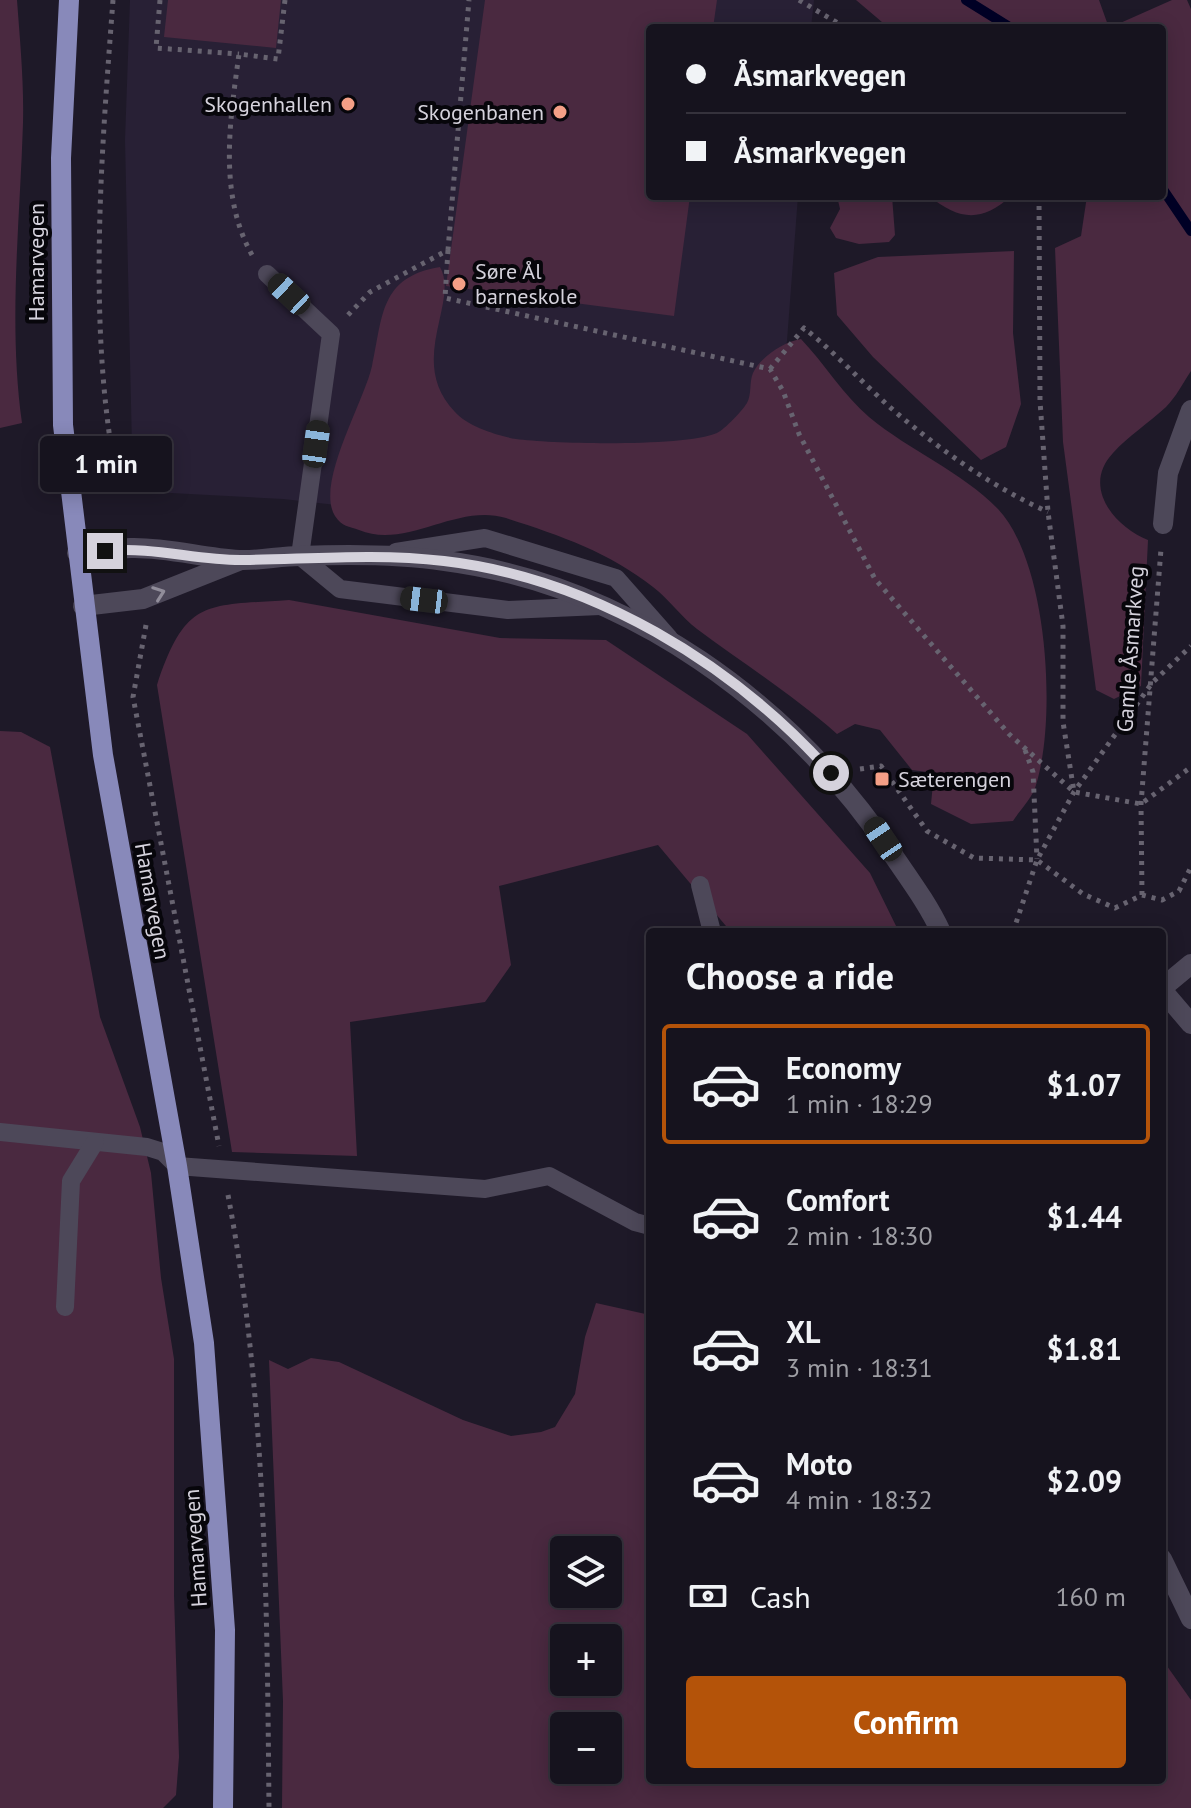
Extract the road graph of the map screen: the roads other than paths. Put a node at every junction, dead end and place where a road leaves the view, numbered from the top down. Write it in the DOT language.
graph roads {
  1 [pos="69,0"];
  2 [pos="267,274"];
  3 [pos="1191,410"];
  4 [pos="1163,524"];
  5 [pos="77,553"];
  6 [pos="300,556"];
  7 [pos="374,556"];
  8 [pos="241,560"];
  9 [pos="83,606"];
  10 [pos="605,606"];
  11 [pos="675,644"];
  12 [pos="700,885"];
  13 [pos="711,928"];
  14 [pos="939,928"];
  15 [pos="1191,964"];
  16 [pos="1166,986"];
  17 [pos="1166,994"];
  18 [pos="1191,1024"];
  19 [pos="0,1132"];
  20 [pos="95,1142"];
  21 [pos="177,1166"];
  22 [pos="646,1225"];
  23 [pos="65,1307"];
  24 [pos="1166,1567"];
  25 [pos="1191,1619"];
  26 [pos="223,1808"];
  1 -- 5 [label="main road, Hamarvegen"];
  2 -- 6 [label="lane"];
  3 -- 4 [label="main road"];
  5 -- 8 [label="main road"];
  5 -- 9 [label="main road, Hamarvegen"];
  6 -- 7 [label="main road"];
  6 -- 8 [label="main road"];
  6 -- 10 [label="lane"];
  7 -- 10 [label="main road"];
  7 -- 11 [label="lane"];
  9 -- 8 [label="main road, one-way"];
  9 -- 21 [label="main road, Hamarvegen"];
  10 -- 11 [label="main road"];
  11 -- 14 [label="main road"];
  12 -- 13 [label="lane"];
  15 -- 16 [label="main road"];
  17 -- 18 [label="main road"];
  19 -- 20 [label="lane"];
  20 -- 21 [label="lane"];
  20 -- 23 [label="lane"];
  21 -- 22 [label="lane"];
  21 -- 26 [label="main road, Hamarvegen"];
  24 -- 25 [label="main road"];
}
